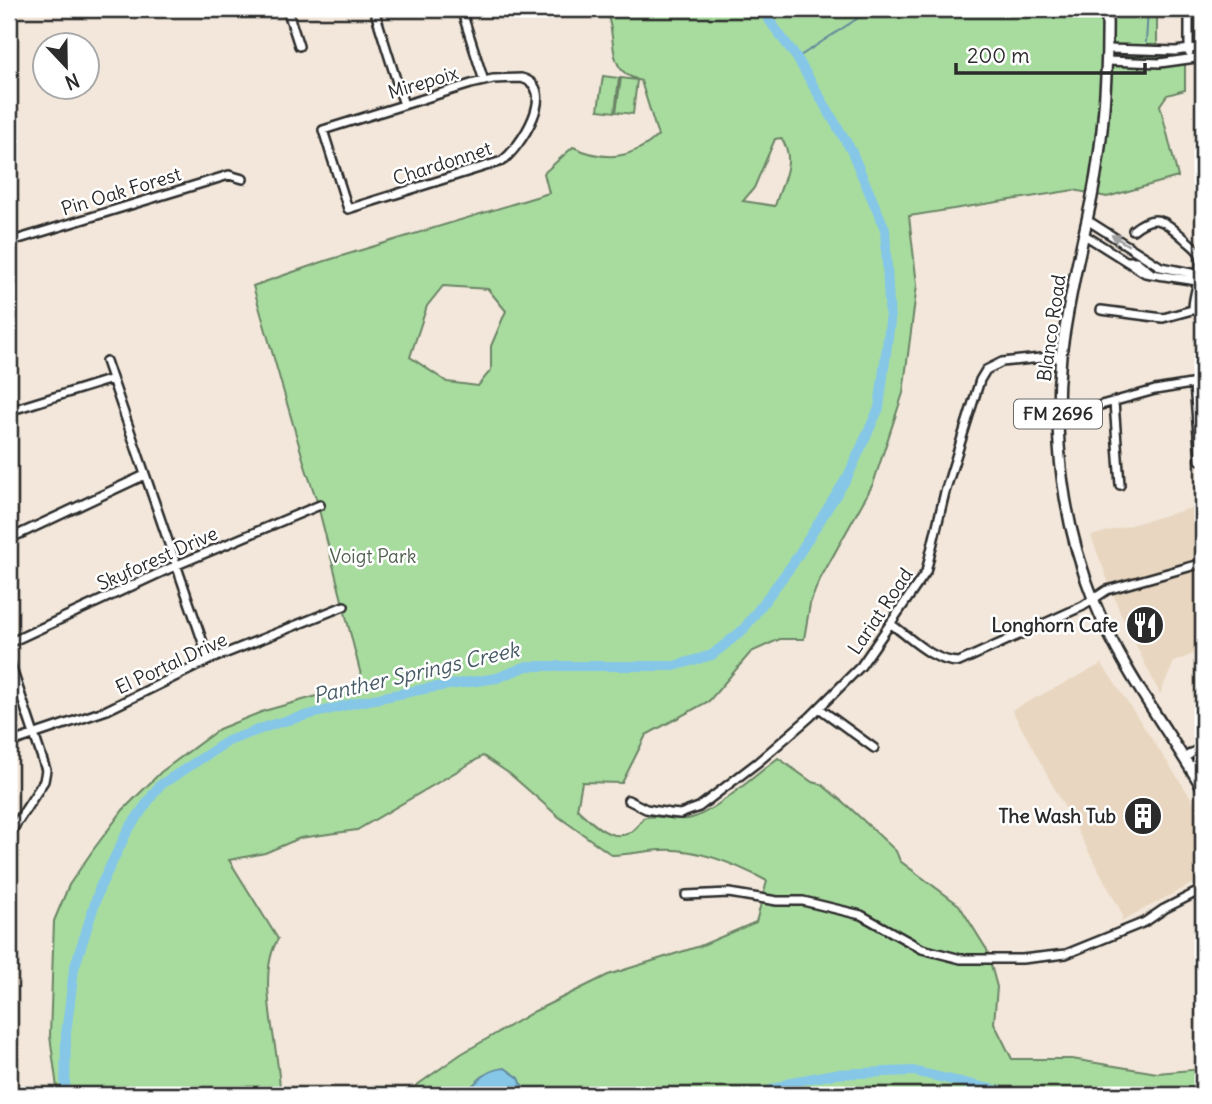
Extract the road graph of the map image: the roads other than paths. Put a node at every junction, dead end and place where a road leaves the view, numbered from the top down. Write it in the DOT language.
graph roads {
  1 [pos="287,9"];
  2 [pos="374,9"];
  3 [pos="461,9"];
  4 [pos="1107,9"];
  5 [pos="1189,9"];
  6 [pos="299,46"];
  7 [pos="1203,47"];
  8 [pos="1107,49"];
  9 [pos="1188,50"];
  10 [pos="1203,57"];
  11 [pos="1191,60"];
  12 [pos="1107,61"];
  13 [pos="484,81"];
  14 [pos="534,84"];
  15 [pos="404,105"];
  16 [pos="323,130"];
  17 [pos="243,179"];
  18 [pos="1087,220"];
  19 [pos="1133,230"];
  20 [pos="1083,234"];
  21 [pos="9,242"];
  22 [pos="1200,277"];
  23 [pos="1203,307"];
  24 [pos="1101,310"];
  25 [pos="1193,310"];
  26 [pos="1061,356"];
  27 [pos="106,361"];
  28 [pos="112,379"];
  29 [pos="1203,382"];
  30 [pos="1194,384"];
  31 [pos="1114,402"];
  32 [pos="9,411"];
  33 [pos="1058,417"];
  34 [pos="1200,460"];
  35 [pos="145,475"];
  36 [pos="1120,485"];
  37 [pos="320,505"];
  38 [pos="9,539"];
  39 [pos="1203,564"];
  40 [pos="177,565"];
  41 [pos="1093,600"];
  42 [pos="344,606"];
  43 [pos="891,624"];
  44 [pos="9,643"];
  45 [pos="9,660"];
  46 [pos="209,660"];
  47 [pos="820,708"];
  48 [pos="34,735"];
  49 [pos="9,743"];
  50 [pos="1203,746"];
  51 [pos="874,748"];
  52 [pos="1184,758"];
  53 [pos="1203,759"];
  54 [pos="1190,768"];
  55 [pos="1203,789"];
  56 [pos="628,800"];
  57 [pos="9,835"];
  58 [pos="1203,890"];
  59 [pos="686,895"];
  1 -- 6 [label="street"];
  2 -- 15 [label="street"];
  3 -- 13 [label="street"];
  4 -- 8 [label="main road, Blanco Road / FM 2696"];
  5 -- 9 [label="street"];
  7 -- 9 [label="street"];
  8 -- 9 [label="street"];
  8 -- 12 [label="main road, Blanco Road / FM 2696"];
  9 -- 11 [label="street"];
  10 -- 11 [label="street"];
  11 -- 12 [label="street"];
  12 -- 18 [label="main road, Blanco Road / FM 2696"];
  13 -- 14 [label="street, Mirepoix"];
  13 -- 15 [label="street, Mirepoix"];
  14 -- 16 [label="street, Chardonnet"];
  15 -- 16 [label="street, Mirepoix"];
  17 -- 21 [label="street, Pin Oak Forest"];
  18 -- 20 [label="main road, Blanco Road / FM 2696"];
  22 -- 18 [label="street, one-way"];
  19 -- 22 [label="street"];
  20 -- 22 [label="street"];
  20 -- 26 [label="main road, Blanco Road / FM 2696"];
  22 -- 25 [label="street"];
  23 -- 25 [label="street"];
  24 -- 25 [label="street"];
  26 -- 33 [label="main road, Blanco Road / FM 2696"];
  26 -- 43 [label="street, Lariat Road"];
  27 -- 28 [label="street"];
  28 -- 32 [label="street"];
  28 -- 35 [label="street"];
  29 -- 30 [label="street"];
  30 -- 31 [label="street"];
  30 -- 34 [label="street"];
  31 -- 33 [label="street"];
  31 -- 36 [label="street"];
  33 -- 41 [label="main road, Blanco Road / FM 2696"];
  35 -- 38 [label="street"];
  35 -- 40 [label="street"];
  37 -- 40 [label="street, Skyforest Drive"];
  39 -- 41 [label="street"];
  40 -- 44 [label="street, Skyforest Drive"];
  40 -- 46 [label="street"];
  41 -- 43 [label="street"];
  41 -- 52 [label="main road, Blanco Road / FM 2696"];
  42 -- 46 [label="street, El Portal Drive"];
  43 -- 47 [label="street, Lariat Road"];
  45 -- 48 [label="street"];
  46 -- 48 [label="street, El Portal Drive"];
  47 -- 51 [label="street"];
  47 -- 56 [label="street, Lariat Road"];
  48 -- 49 [label="street, El Portal Drive"];
  48 -- 57 [label="street"];
  50 -- 52 [label="street"];
  52 -- 54 [label="main road, Blanco Road / FM 2696"];
  53 -- 54 [label="street"];
  54 -- 55 [label="main road, Blanco Road / FM 2696"];
  58 -- 59 [label="street"];
}
